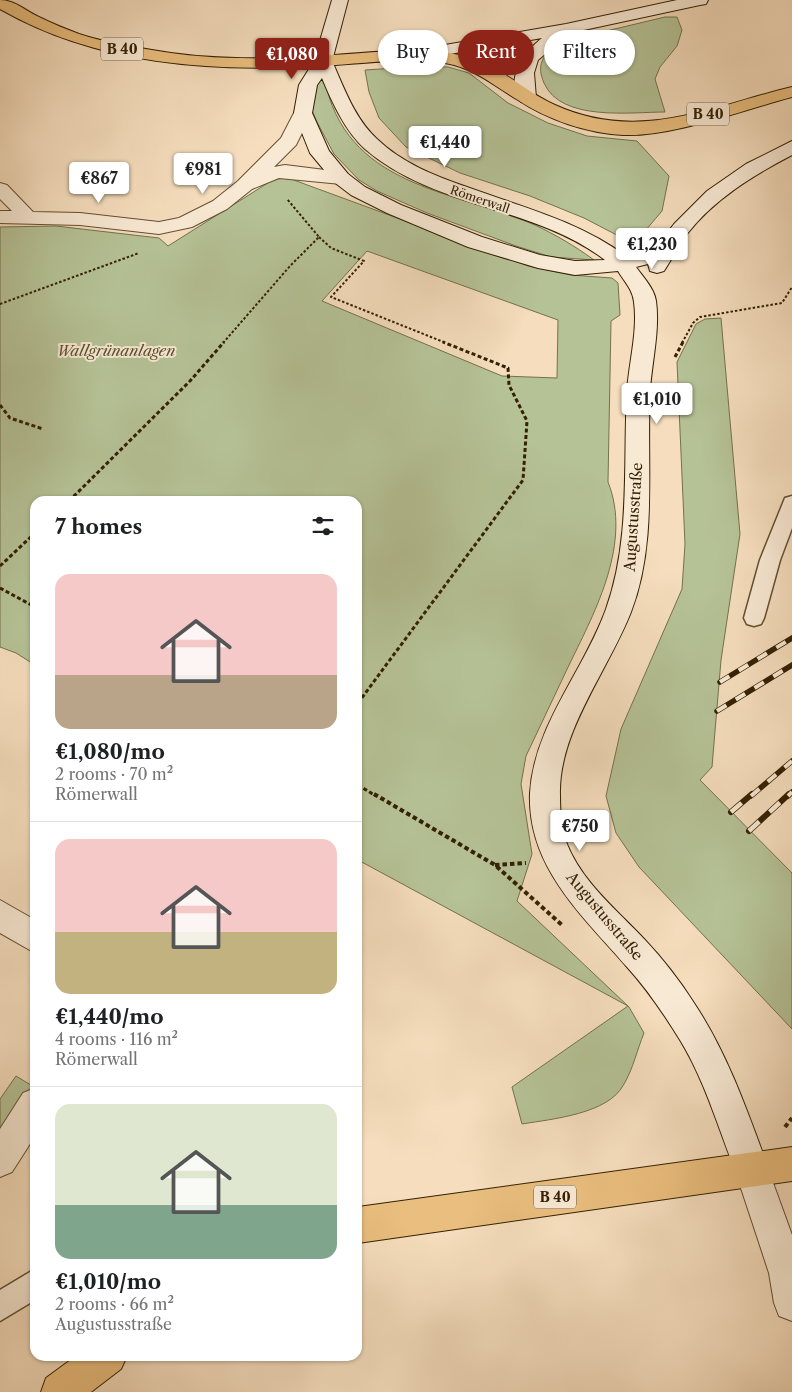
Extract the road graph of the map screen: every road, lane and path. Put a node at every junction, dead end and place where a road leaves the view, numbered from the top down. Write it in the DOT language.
graph roads {
  1 [pos="340,0"];
  2 [pos="700,0"];
  3 [pos="0,2"];
  4 [pos="566,29"];
  5 [pos="448,49"];
  6 [pos="378,58"];
  7 [pos="448,59"];
  8 [pos="323,61"];
  9 [pos="792,92"];
  10 [pos="527,98"];
  11 [pos="303,113"];
  12 [pos="792,147"];
  13 [pos="341,178"];
  14 [pos="245,185"];
  15 [pos="0,189"];
  16 [pos="284,195"];
  17 [pos="0,217"];
  18 [pos="27,217"];
  19 [pos="319,237"];
  20 [pos="146,250"];
  21 [pos="661,257"];
  22 [pos="625,264"];
  23 [pos="792,287"];
  24 [pos="645,298"];
  25 [pos="0,304"];
  26 [pos="672,362"];
  27 [pos="0,405"];
  28 [pos="43,429"];
  29 [pos="74,496"];
  30 [pos="792,503"];
  31 [pos="30,538"];
  32 [pos="0,566"];
  33 [pos="0,588"];
  34 [pos="30,605"];
  35 [pos="754,618"];
  36 [pos="362,698"];
  37 [pos="362,787"];
  38 [pos="0,915"];
  39 [pos="564,927"];
  40 [pos="30,935"];
  41 [pos="30,1113"];
  42 [pos="0,1160"];
  43 [pos="792,1164"];
  44 [pos="752,1170"];
  45 [pos="362,1224"];
  46 [pos="30,1286"];
  47 [pos="792,1303"];
  48 [pos="0,1307"];
  49 [pos="101,1361"];
  50 [pos="60,1392"];
  1 -- 8 [label="main road"];
  2 -- 4 [label="main road"];
  3 -- 8 [label="main road, B 40"];
  4 -- 5 [label="main road"];
  4 -- 10 [label="main road"];
  6 -- 8 [label="main road, B 40"];
  7 -- 10 [label="main road, B 40"];
  8 -- 11 [label="main road"];
  8 -- 22 [label="main road, Römerwall"];
  9 -- 10 [label="main road, B 40"];
  11 -- 13 [label="main road"];
  11 -- 14 [label="main road"];
  12 -- 21 [label="main road"];
  13 -- 14 [label="main road"];
  13 -- 22 [label="main road"];
  14 -- 18 [label="main road"];
  15 -- 18 [label="main road"];
  16 -- 19 [label="path"];
  17 -- 18 [label="main road"];
  19 -- 29 [label="path"];
  19 -- 36 [label="path"];
  20 -- 25 [label="path"];
  21 -- 22 [label="main road"];
  21 -- 24 [label="main road"];
  22 -- 24 [label="main road"];
  23 -- 26 [label="path"];
  24 -- 44 [label="main road, Augustusstraße"];
  27 -- 28 [label="path"];
  30 -- 35 [label="lane"];
  31 -- 32 [label="path"];
  33 -- 34 [label="path"];
  37 -- 39 [label="path"];
  38 -- 40 [label="main road"];
  41 -- 42 [label="main road"];
  43 -- 44 [label="main road, B 40"];
  44 -- 45 [label="main road, B 40"];
  44 -- 47 [label="main road, Augustusstraße"];
  46 -- 48 [label="lane"];
  49 -- 50 [label="main road"];
}
